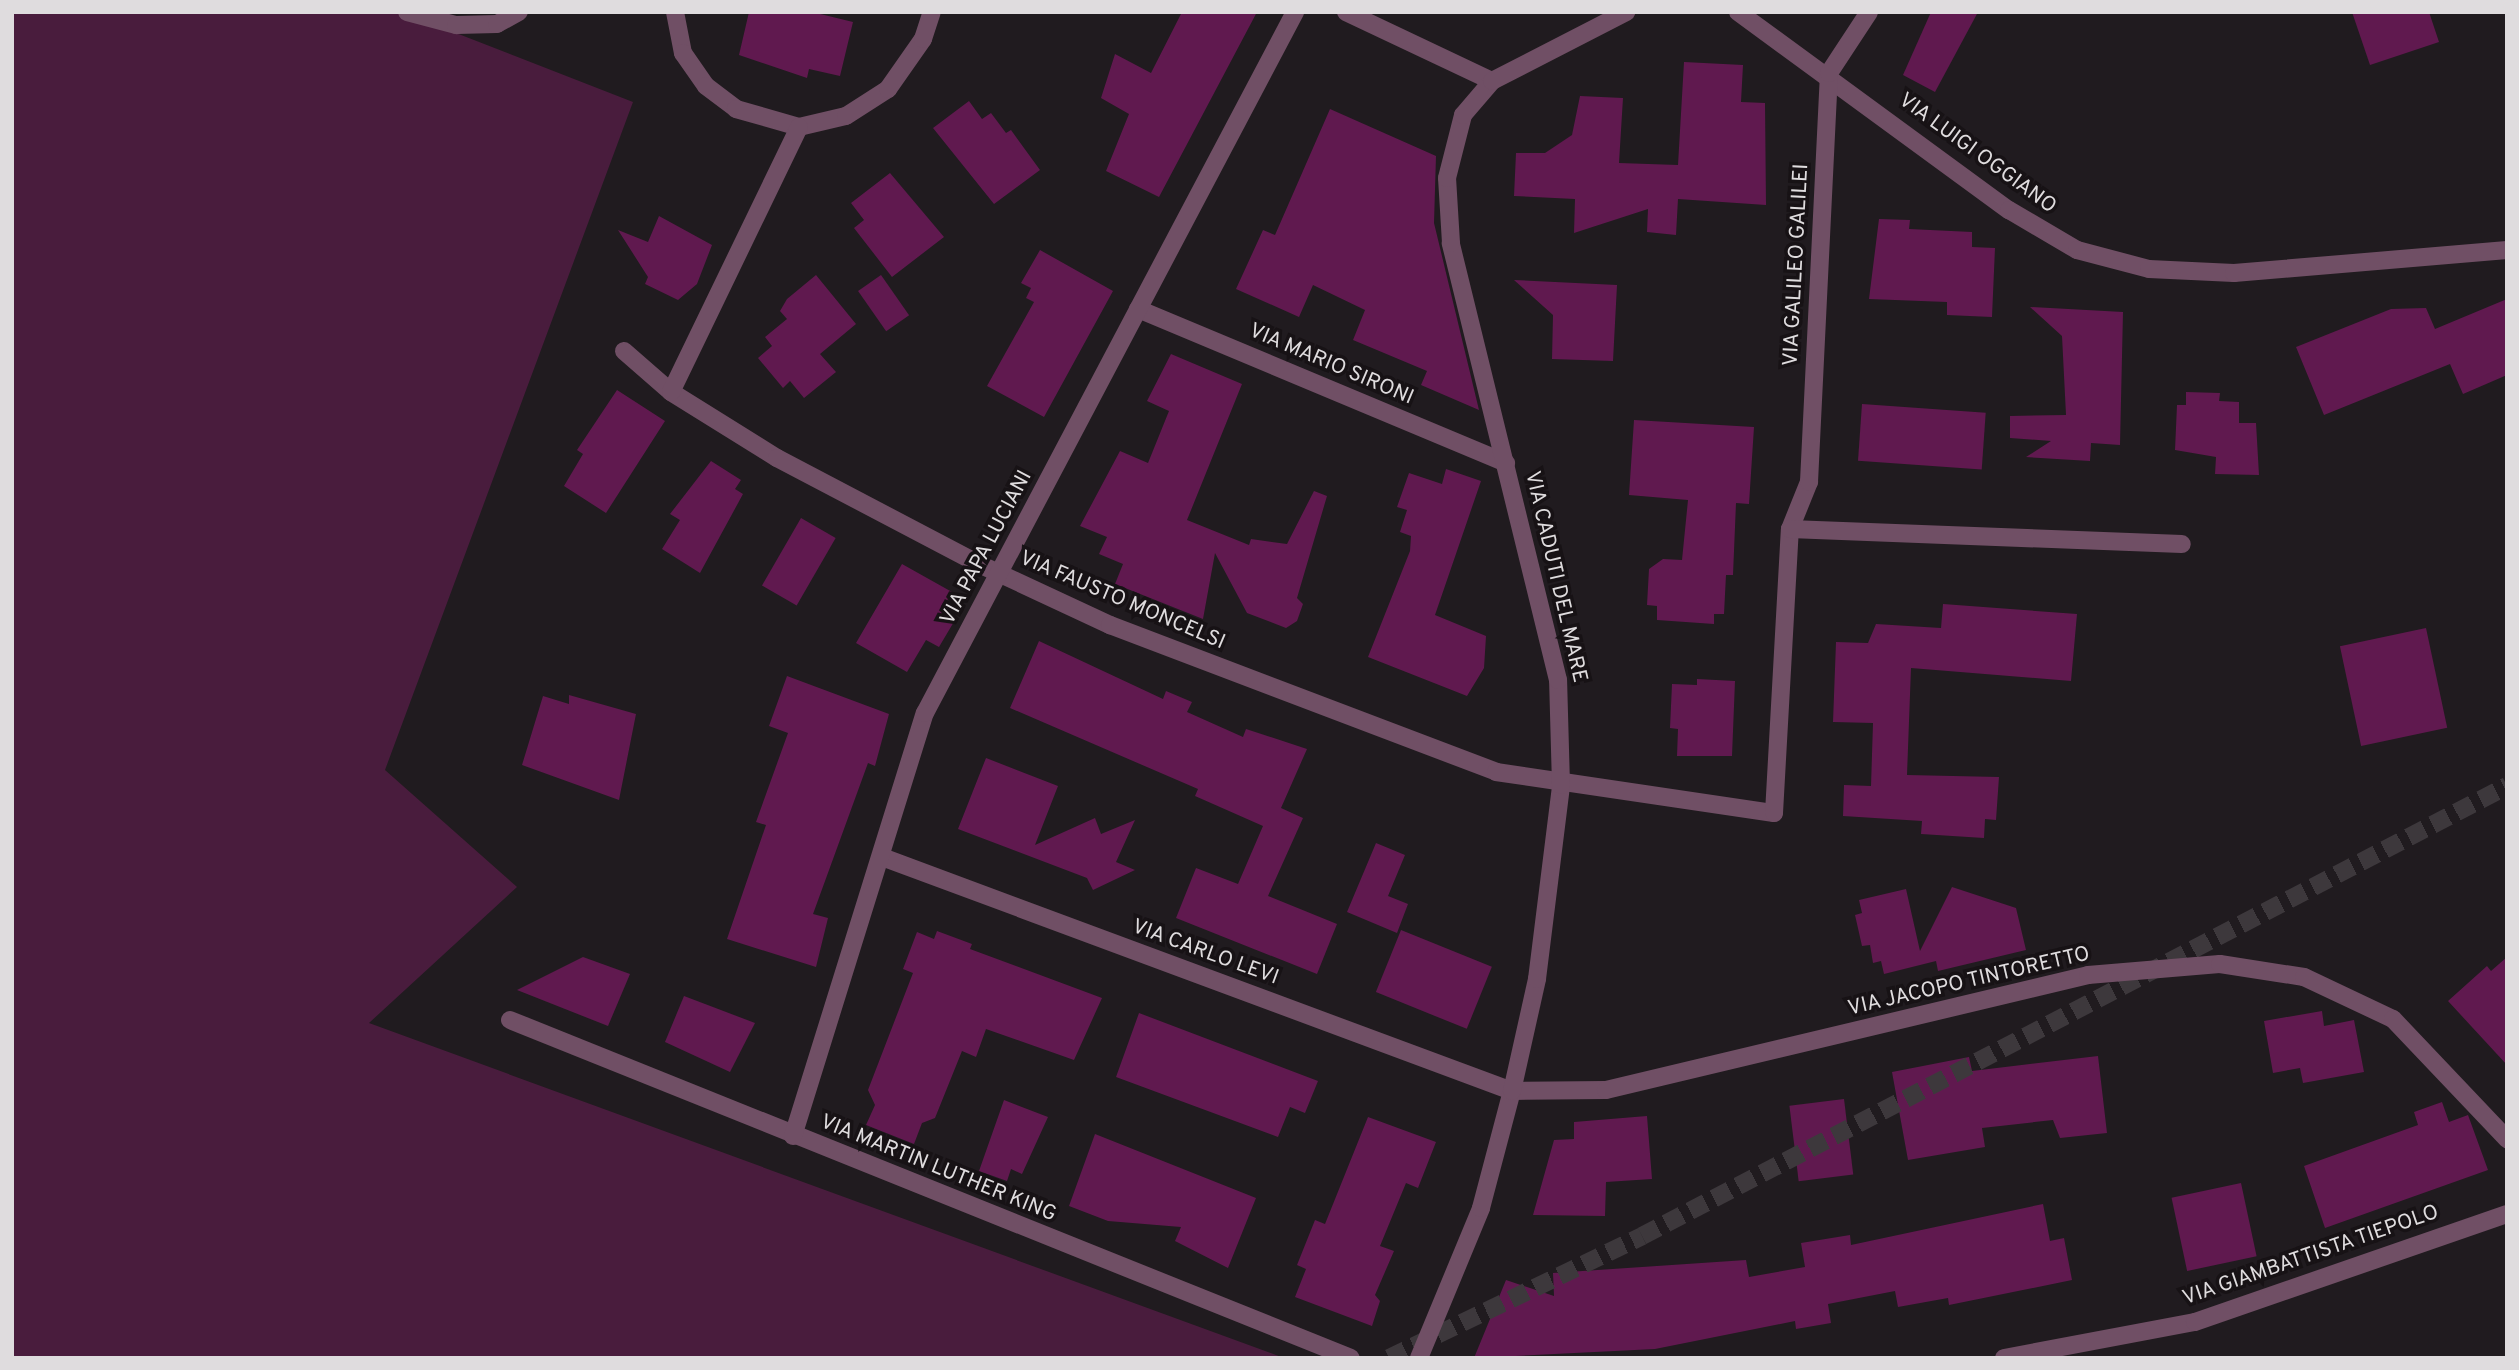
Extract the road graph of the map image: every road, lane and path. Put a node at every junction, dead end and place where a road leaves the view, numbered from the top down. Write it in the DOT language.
graph roads {
  1 [pos="407,12"];
  2 [pos="519,12"];
  3 [pos="675,12"];
  4 [pos="932,12"];
  5 [pos="1295,12"];
  6 [pos="1346,12"];
  7 [pos="1626,12"];
  8 [pos="1738,12"];
  9 [pos="1869,12"];
  10 [pos="1829,73"];
  11 [pos="1492,81"];
  12 [pos="799,127"];
  13 [pos="2507,250"];
  14 [pos="1138,309"];
  15 [pos="624,351"];
  16 [pos="671,392"];
  17 [pos="1506,463"];
  18 [pos="1790,529"];
  19 [pos="2182,544"];
  20 [pos="999,575"];
  21 [pos="1561,785"];
  22 [pos="882,857"];
  23 [pos="510,1020"];
  24 [pos="1512,1091"];
  25 [pos="793,1136"];
  26 [pos="2507,1139"];
  27 [pos="2507,1214"];
  28 [pos="1351,1358"];
  29 [pos="1419,1358"];
  30 [pos="2004,1358"];
  1 -- 2 [label="street"];
  3 -- 12 [label="street"];
  4 -- 12 [label="street"];
  5 -- 14 [label="street, VIA PAPA LUCIANI"];
  6 -- 11 [label="street"];
  7 -- 11 [label="street, VIA CADUTI DEL MARE"];
  8 -- 10 [label="street, VIA LUIGI OGGIANO"];
  9 -- 10 [label="street"];
  10 -- 13 [label="street, VIA LUIGI OGGIANO"];
  10 -- 18 [label="street, VIA GALILEO GALILEI"];
  11 -- 17 [label="street, VIA CADUTI DEL MARE"];
  12 -- 16 [label="street"];
  14 -- 17 [label="street, VIA MARIO SIRONI"];
  14 -- 20 [label="street, VIA PAPA LUCIANI"];
  15 -- 16 [label="street, VIA FAUSTO MONCELSI"];
  16 -- 20 [label="street, VIA FAUSTO MONCELSI"];
  17 -- 21 [label="street, VIA CADUTI DEL MARE"];
  18 -- 19 [label="street"];
  18 -- 21 [label="street, VIA GALILEO GALILEI"];
  20 -- 21 [label="street, VIA FAUSTO MONCELSI"];
  20 -- 22 [label="street, VIA PAPA LUCIANI"];
  21 -- 24 [label="street, VIA CADUTI DEL MARE"];
  22 -- 24 [label="street, VIA CARLO LEVI"];
  22 -- 25 [label="street, VIA PAPA LUCIANI"];
  23 -- 25 [label="street, VIA MARTIN LUTHER KING"];
  24 -- 26 [label="street, VIA JACOPO TINTORETTO"];
  24 -- 29 [label="street, VIA CADUTI DEL MARE"];
  25 -- 28 [label="street, VIA MARTIN LUTHER KING"];
  27 -- 30 [label="street, VIA GIAMBATTISTA TIEPOLO"];
}
